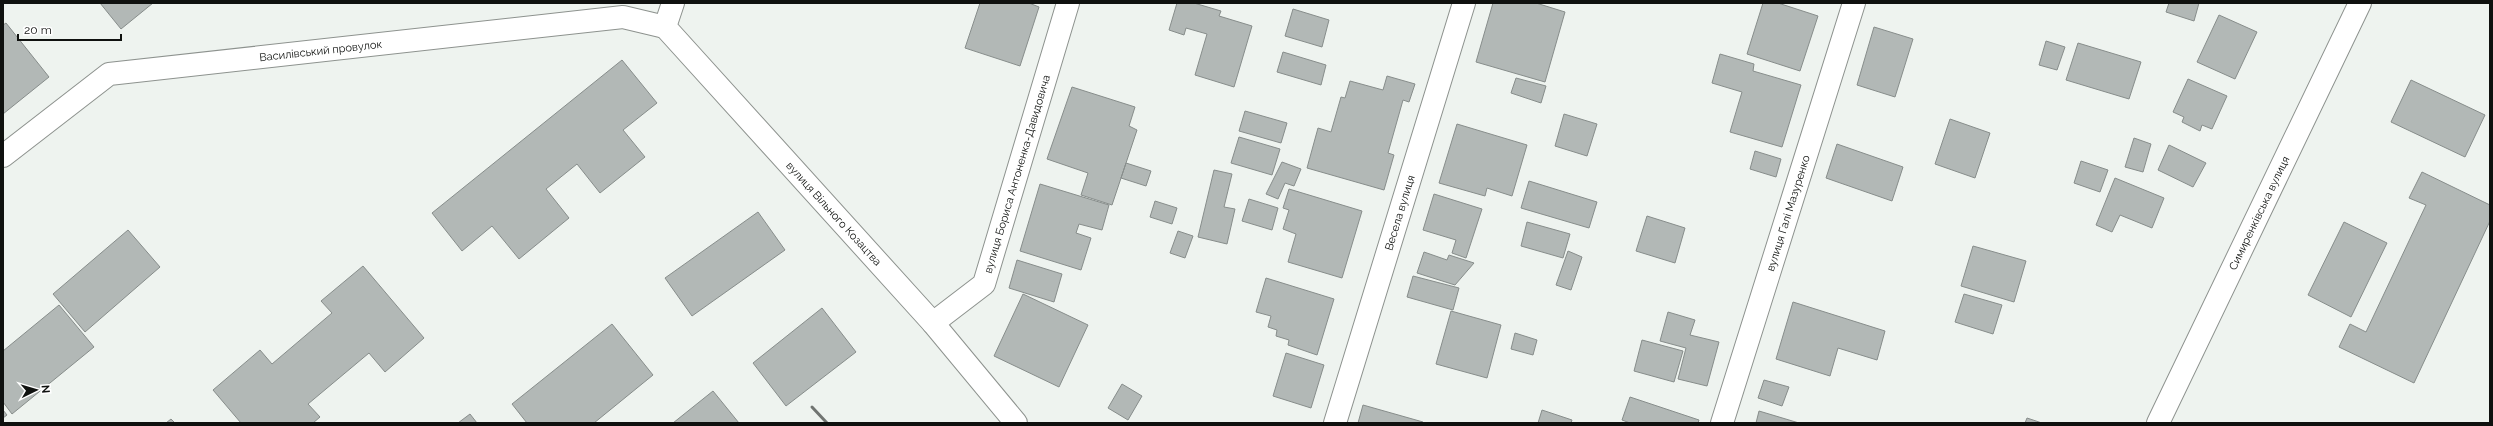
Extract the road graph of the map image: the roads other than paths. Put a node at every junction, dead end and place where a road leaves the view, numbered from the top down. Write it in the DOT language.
graph roads {
  1 [pos="673,3"];
  2 [pos="1068,3"];
  3 [pos="1464,3"];
  4 [pos="1854,3"];
  5 [pos="2360,3"];
  6 [pos="666,27"];
  7 [pos="3,156"];
  8 [pos="933,323"];
  9 [pos="1016,423"];
  10 [pos="1334,423"];
  11 [pos="1722,423"];
  12 [pos="2158,423"];
  1 -- 6 [label="street"];
  2 -- 8 [label="street, вулиця Бориса Антоненка-Давидовича"];
  3 -- 10 [label="street, Весела вулиця"];
  4 -- 11 [label="street, вулиця Галі Мазуренко"];
  5 -- 12 [label="street, Симиренківська вулиця"];
  6 -- 7 [label="street, Василівський провулок"];
  6 -- 8 [label="street, вулиця Вільного Козацтва"];
  8 -- 9 [label="street, вулиця Вільного Козацтва"];
}
